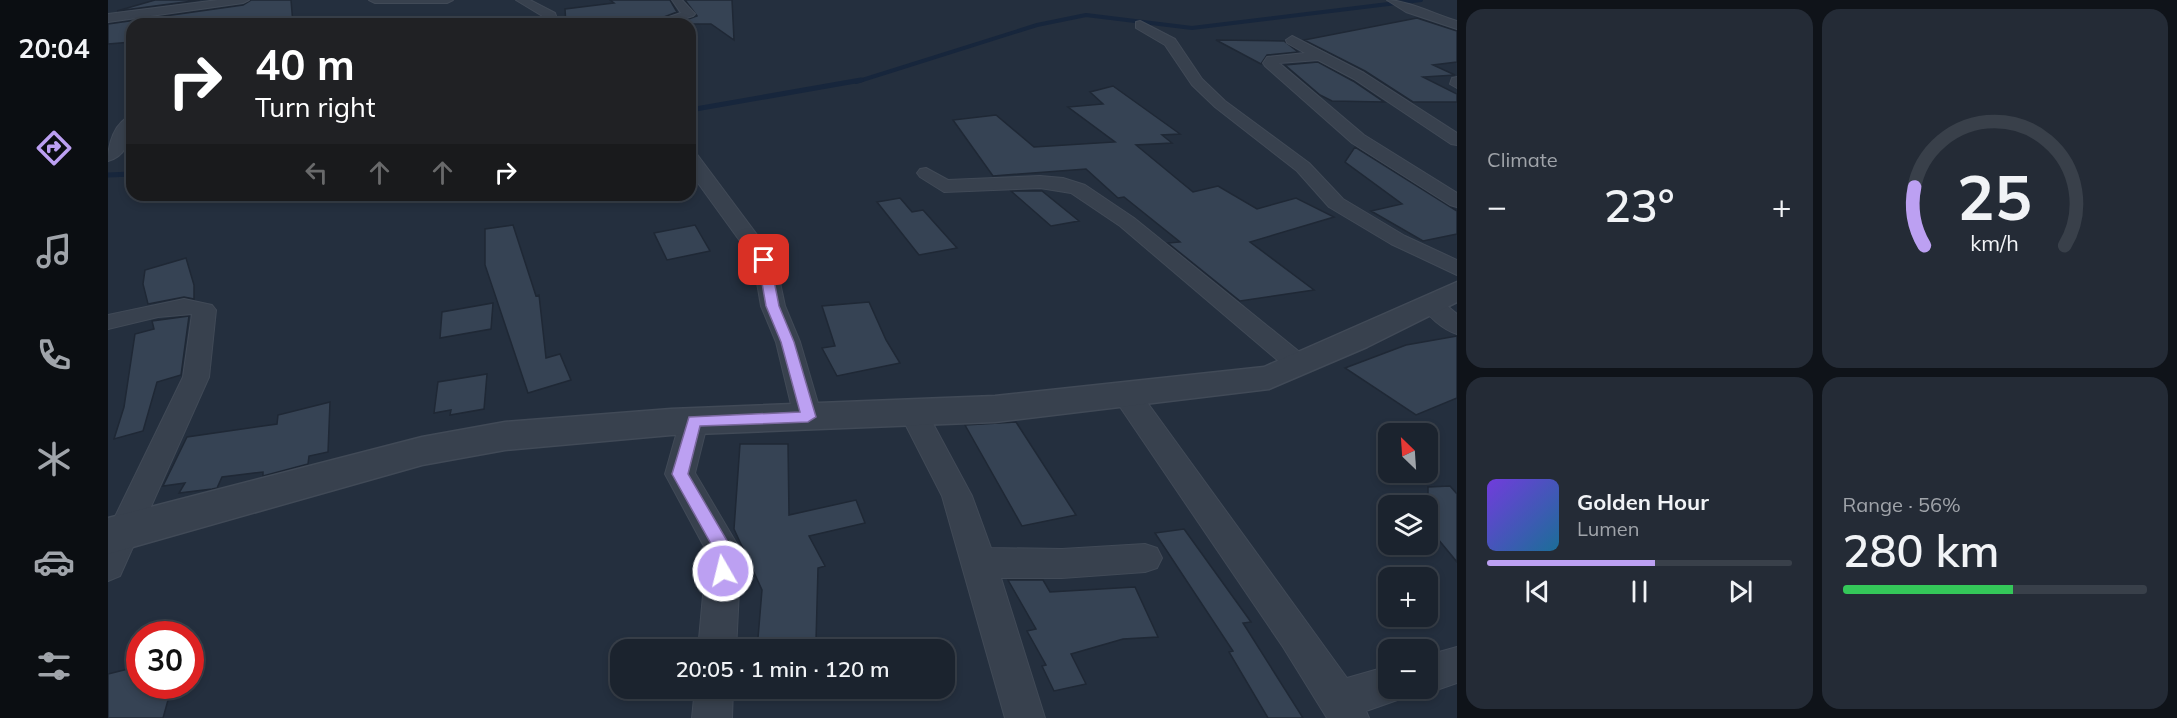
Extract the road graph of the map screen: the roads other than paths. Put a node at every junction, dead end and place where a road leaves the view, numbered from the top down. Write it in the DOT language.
graph roads {
  1 [pos="243,0"];
  2 [pos="375,0"];
  3 [pos="447,0"];
  4 [pos="522,0"];
  5 [pos="677,1"];
  6 [pos="1400,5"];
  7 [pos="108,18"];
  8 [pos="549,18"];
  9 [pos="675,18"];
  10 [pos="1140,25"];
  11 [pos="1457,25"];
  12 [pos="1293,40"];
  13 [pos="1320,56"];
  14 [pos="126,124"];
  15 [pos="1457,140"];
  16 [pos="108,156"];
  17 [pos="696,165"];
  18 [pos="926,173"];
  19 [pos="1457,201"];
  20 [pos="1457,268"];
  21 [pos="1443,297"];
  22 [pos="108,322"];
  23 [pos="1457,326"];
  24 [pos="1298,364"];
  25 [pos="1126,394"];
  26 [pos="913,412"];
  27 [pos="808,417"];
  28 [pos="694,421"];
  29 [pos="116,534"];
  30 [pos="1144,558"];
  31 [pos="979,561"];
  32 [pos="108,566"];
  33 [pos="718,639"];
  34 [pos="1457,665"];
  35 [pos="1438,671"];
  36 [pos="1378,691"];
  37 [pos="713,699"];
  38 [pos="1344,709"];
  39 [pos="712,718"];
  40 [pos="1025,718"];
  1 -- 7 [label="street"];
  2 -- 3 [label="street"];
  4 -- 8 [label="street"];
  5 -- 9 [label="street"];
  6 -- 11 [label="street"];
  10 -- 20 [label="street"];
  12 -- 13 [label="street"];
  13 -- 15 [label="street"];
  13 -- 19 [label="street"];
  14 -- 16 [label="street"];
  17 -- 27 [label="street"];
  18 -- 24 [label="street"];
  21 -- 23 [label="street"];
  21 -- 24 [label="street"];
  22 -- 29 [label="street"];
  24 -- 25 [label="street"];
  25 -- 26 [label="street"];
  25 -- 38 [label="street"];
  26 -- 27 [label="street"];
  26 -- 31 [label="street"];
  27 -- 28 [label="street"];
  28 -- 29 [label="street"];
  28 -- 33 [label="street"];
  29 -- 32 [label="street"];
  30 -- 31 [label="street"];
  31 -- 40 [label="street"];
  34 -- 35 [label="street"];
  36 -- 38 [label="street"];
  37 -- 39 [label="street"];
}
